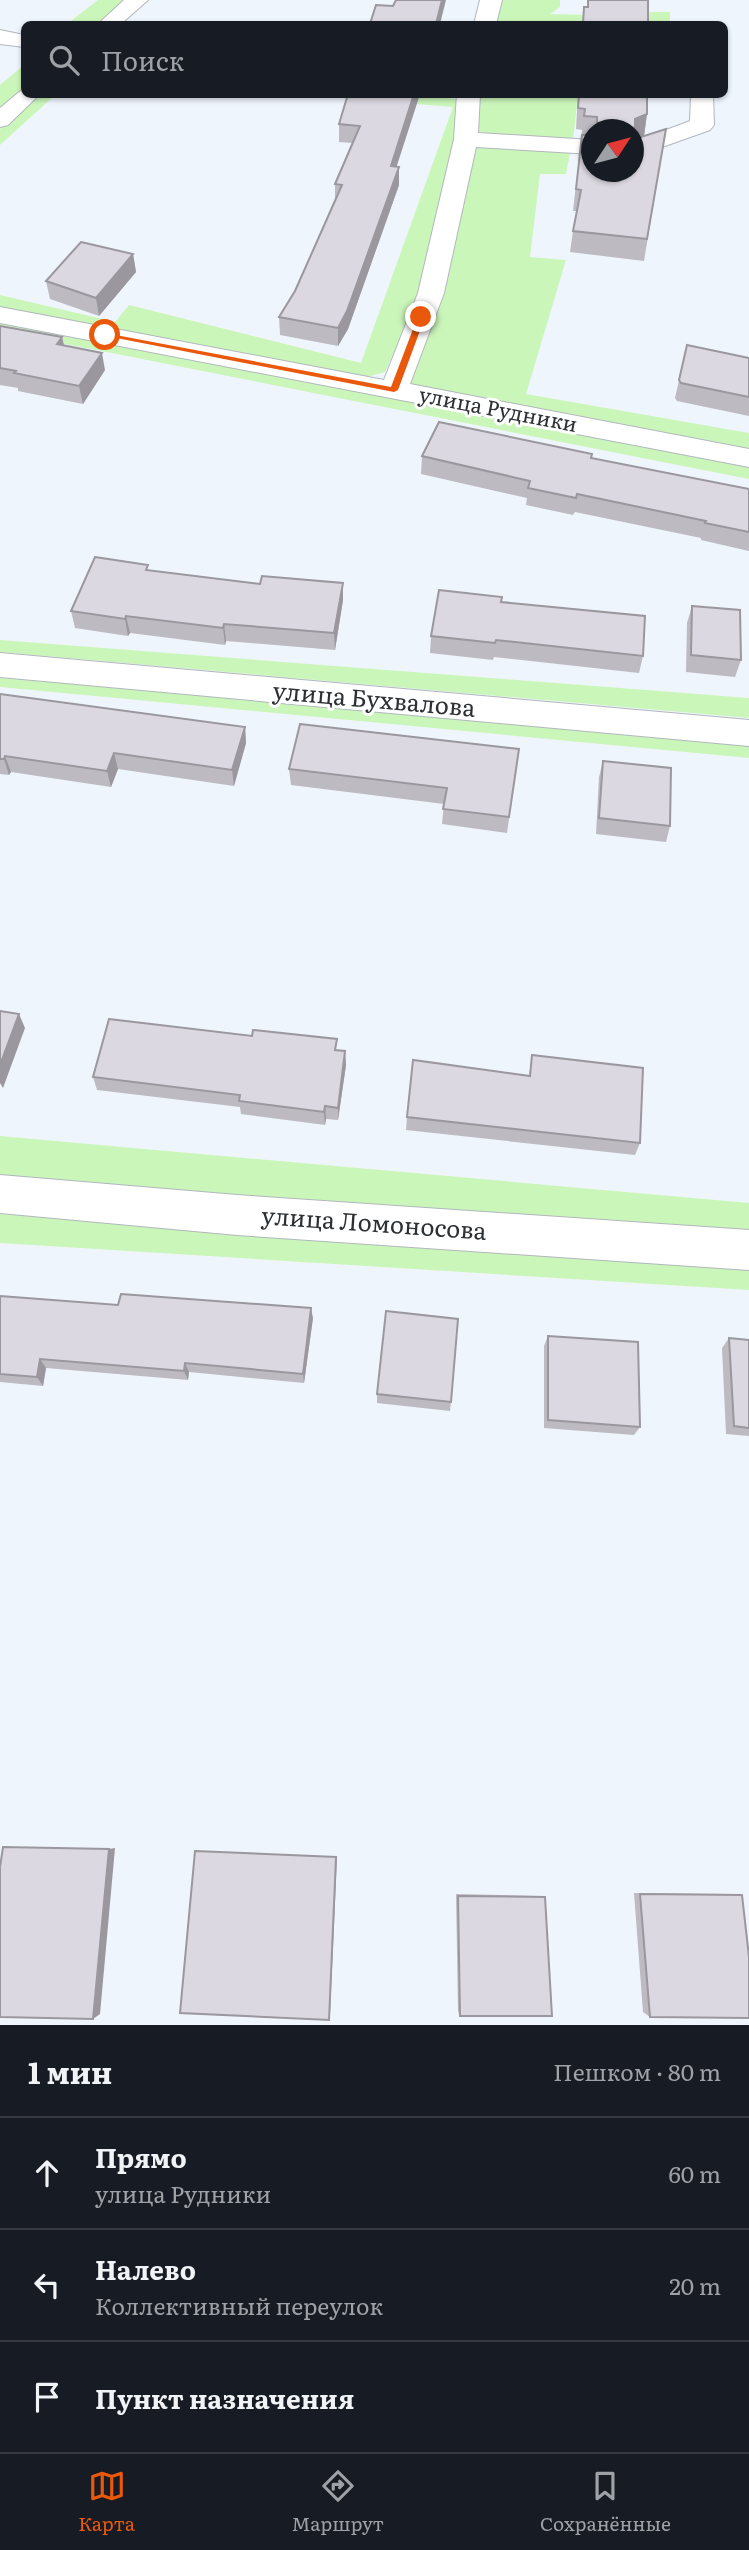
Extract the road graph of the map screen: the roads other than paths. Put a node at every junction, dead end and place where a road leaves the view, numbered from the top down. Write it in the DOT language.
graph roads {
  1 [pos="137,0"];
  2 [pos="491,0"];
  3 [pos="112,21"];
  4 [pos="486,21"];
  5 [pos="0,37"];
  6 [pos="21,40"];
  7 [pos="25,98"];
  8 [pos="469,98"];
  9 [pos="702,98"];
  10 [pos="0,120"];
  11 [pos="466,139"];
  12 [pos="581,146"];
  13 [pos="644,146"];
  14 [pos="0,315"];
  15 [pos="394,390"];
  16 [pos="749,458"];
  17 [pos="0,665"];
  18 [pos="749,733"];
  19 [pos="0,1194"];
  20 [pos="749,1250"];
  1 -- 3 [label="street"];
  2 -- 4 [label="street"];
  5 -- 6 [label="street"];
  7 -- 10 [label="street"];
  8 -- 11 [label="street"];
  9 -- 13 [label="street"];
  11 -- 12 [label="street"];
  11 -- 15 [label="street"];
  14 -- 15 [label="street, улица Рудники"];
  15 -- 16 [label="street, улица Рудники"];
  17 -- 18 [label="street, улица Бухвалова"];
  19 -- 20 [label="street, улица Ломоносова"];
}
